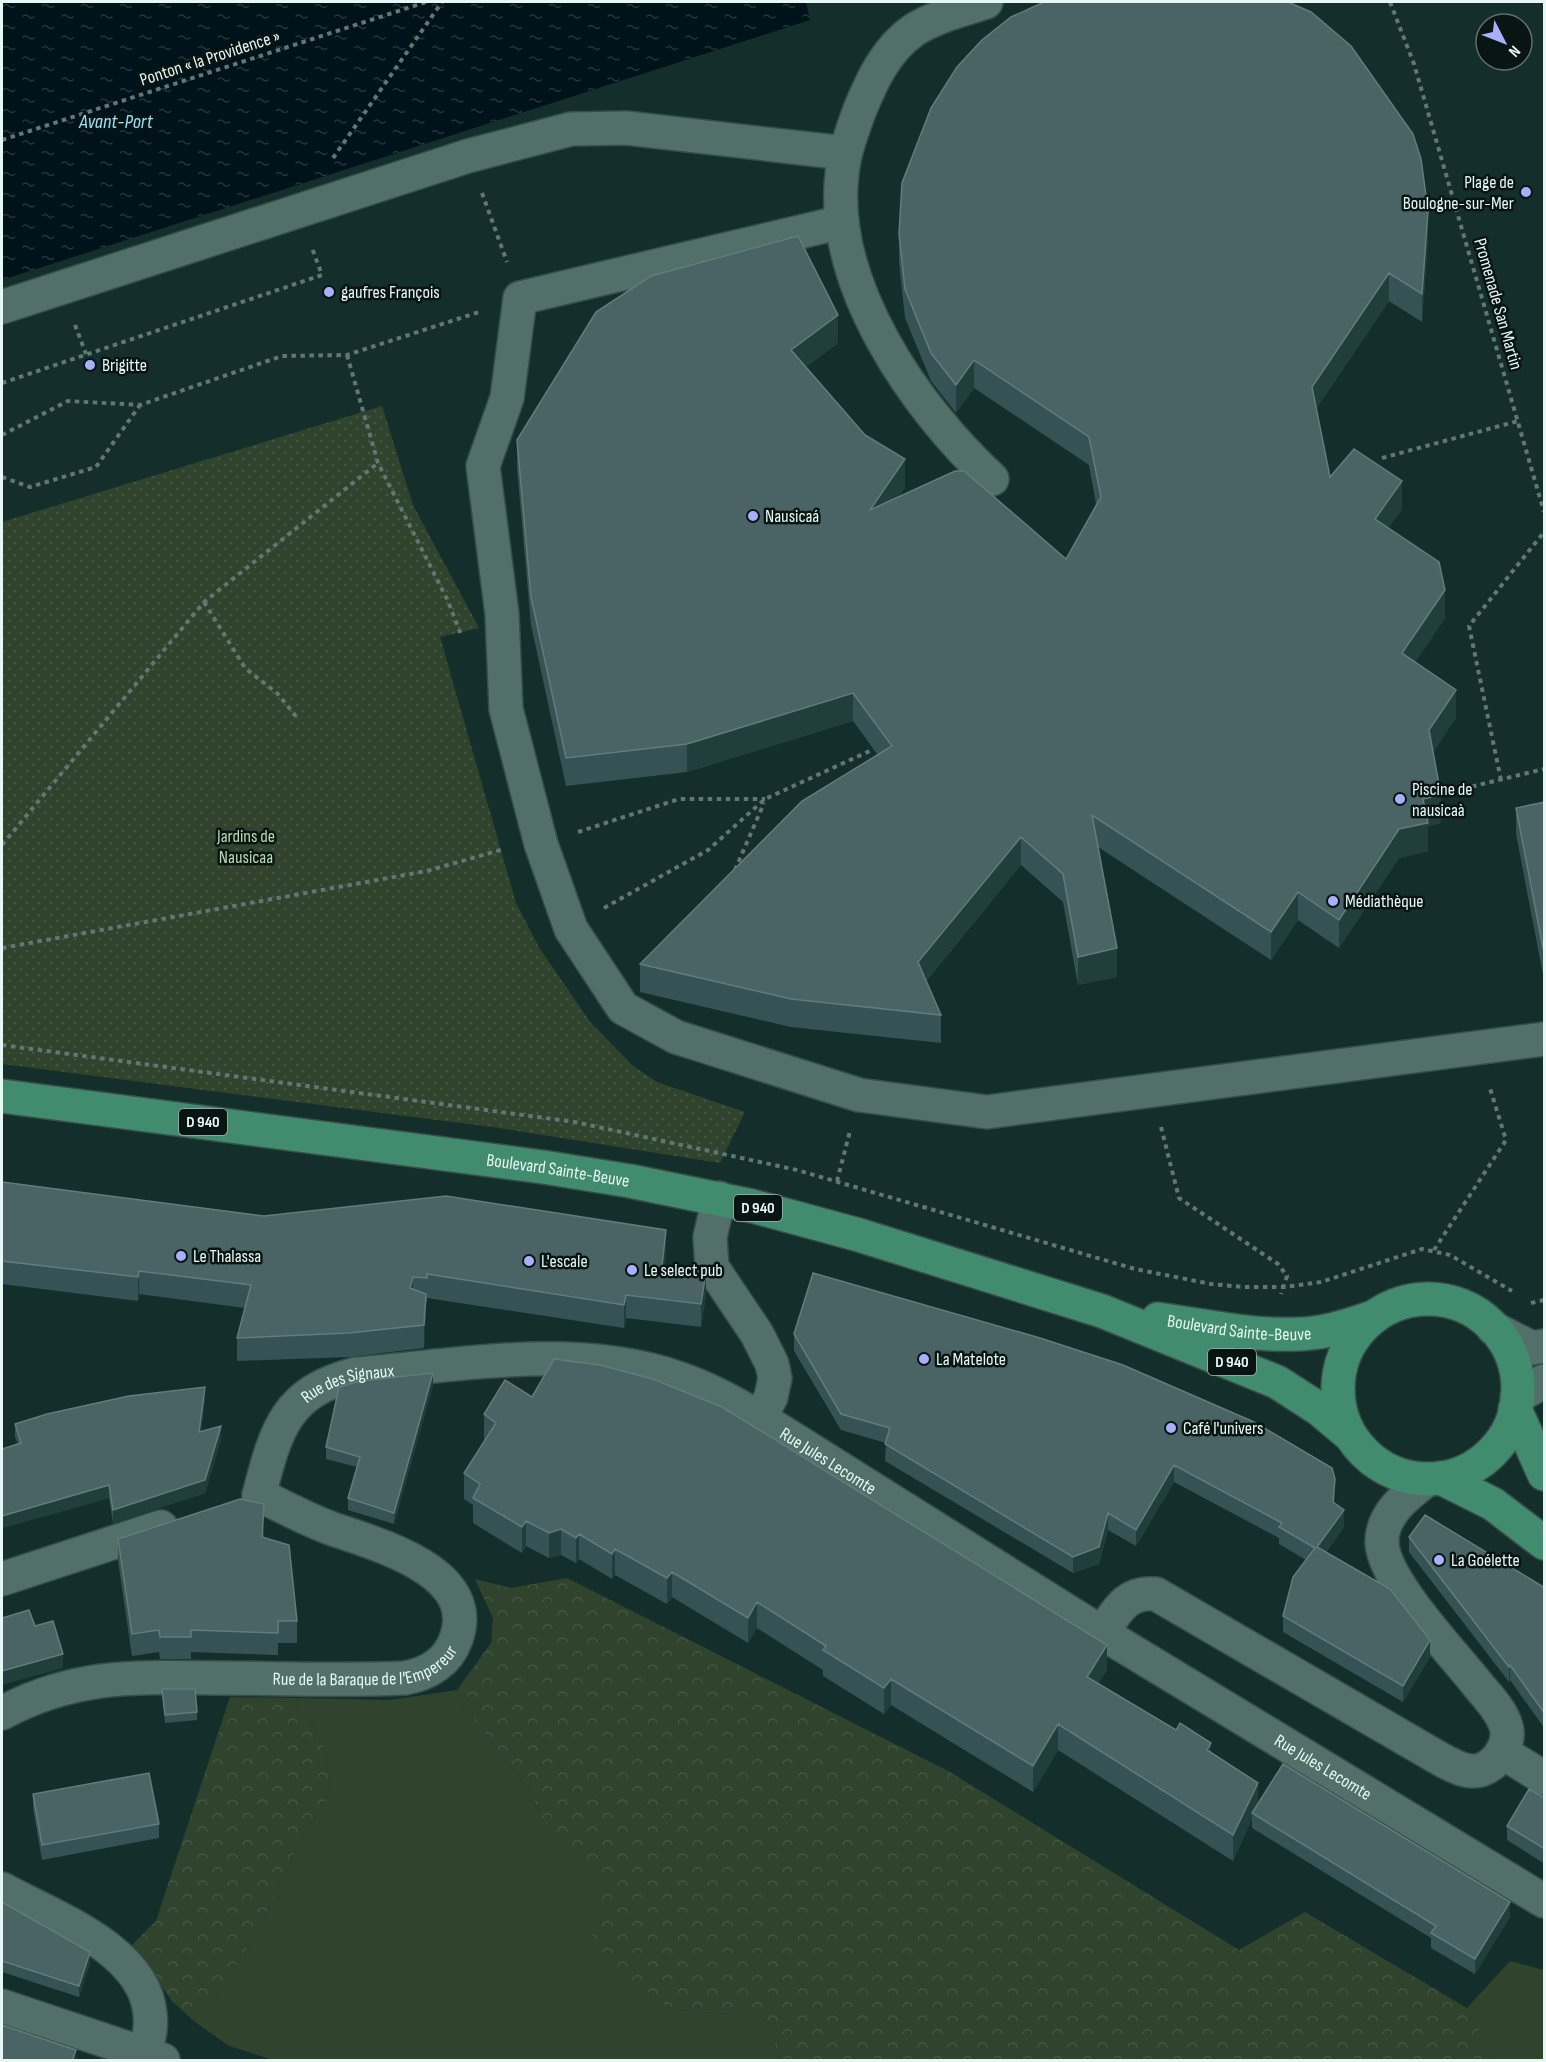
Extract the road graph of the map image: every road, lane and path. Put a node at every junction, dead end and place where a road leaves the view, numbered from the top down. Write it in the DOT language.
graph roads {
  1 [pos="426,2"];
  2 [pos="442,2"];
  3 [pos="986,2"];
  4 [pos="1390,2"];
  5 [pos="2,140"];
  6 [pos="845,153"];
  7 [pos="468,156"];
  8 [pos="297,210"];
  9 [pos="842,222"];
  10 [pos="322,275"];
  11 [pos="520,298"];
  12 [pos="2,307"];
  13 [pos="347,355"];
  14 [pos="2,383"];
  15 [pos="140,405"];
  16 [pos="1518,421"];
  17 [pos="2,435"];
  18 [pos="1382,458"];
  19 [pos="378,463"];
  20 [pos="2,477"];
  21 [pos="992,479"];
  22 [pos="1545,512"];
  23 [pos="1545,532"];
  24 [pos="204,602"];
  25 [pos="464,643"];
  26 [pos="298,720"];
  27 [pos="874,749"];
  28 [pos="1545,769"];
  29 [pos="1501,780"];
  30 [pos="1436,796"];
  31 [pos="765,799"];
  32 [pos="608,822"];
  33 [pos="2,845"];
  34 [pos="500,850"];
  35 [pos="735,869"];
  36 [pos="741,876"];
  37 [pos="731,879"];
  38 [pos="640,886"];
  39 [pos="2,948"];
  40 [pos="1544,1039"];
  41 [pos="1477,1048"];
  42 [pos="1152,1091"];
  43 [pos="859,1095"];
  44 [pos="2,1096"];
  45 [pos="837,1181"];
  46 [pos="719,1198"];
  47 [pos="1434,1250"];
  48 [pos="1321,1282"];
  49 [pos="1285,1287"];
  50 [pos="1517,1295"];
  51 [pos="1545,1300"];
  52 [pos="1102,1311"];
  53 [pos="1534,1311"];
  54 [pos="1375,1317"];
  55 [pos="1493,1328"];
  56 [pos="1545,1346"];
  57 [pos="1525,1396"];
  58 [pos="760,1419"];
  59 [pos="1350,1435"];
  60 [pos="1545,1474"];
  61 [pos="1435,1478"];
  62 [pos="259,1495"];
  63 [pos="226,1506"];
  64 [pos="194,1516"];
  65 [pos="1545,1543"];
  66 [pos="2,1579"];
  67 [pos="1102,1633"];
  68 [pos="2,1713"];
  69 [pos="1502,1752"];
  70 [pos="1545,1778"];
  71 [pos="2,1889"];
  72 [pos="1545,1901"];
  73 [pos="2,2006"];
  74 [pos="154,2057"];
  1 -- 5 [label="path, Ponton « la Providence »"];
  2 -- 8 [label="path"];
  3 -- 6 [label="street"];
  4 -- 16 [label="path, Promenade San Martin"];
  6 -- 7 [label="street"];
  6 -- 9 [label="street"];
  7 -- 8 [label="street"];
  7 -- 11 [label="path"];
  8 -- 12 [label="street"];
  9 -- 11 [label="street"];
  9 -- 21 [label="street"];
  10 -- 14 [label="path"];
  11 -- 13 [label="path"];
  11 -- 43 [label="street"];
  13 -- 15 [label="path"];
  13 -- 19 [label="path"];
  15 -- 17 [label="path"];
  15 -- 20 [label="path"];
  16 -- 18 [label="path"];
  16 -- 22 [label="path, Promenade San Martin"];
  19 -- 24 [label="path"];
  19 -- 25 [label="path"];
  23 -- 29 [label="path"];
  24 -- 26 [label="path"];
  24 -- 33 [label="path"];
  27 -- 31 [label="path"];
  28 -- 29 [label="path"];
  29 -- 30 [label="path"];
  31 -- 32 [label="path"];
  31 -- 35 [label="path"];
  31 -- 38 [label="path"];
  34 -- 39 [label="path"];
  35 -- 36 [label="path"];
  35 -- 37 [label="path"];
  40 -- 41 [label="street"];
  41 -- 42 [label="street"];
  41 -- 47 [label="path"];
  42 -- 43 [label="street"];
  42 -- 49 [label="path"];
  43 -- 45 [label="path"];
  44 -- 46 [label="main road, Boulevard Sainte-Beuve / D 940"];
  46 -- 52 [label="main road, Boulevard Sainte-Beuve / D 940"];
  46 -- 58 [label="street, Rue Jules Lecomte"];
  47 -- 48 [label="path"];
  47 -- 50 [label="path"];
  51 -- 53 [label="path"];
  52 -- 54 [label="main road, Boulevard Sainte-Beuve / D 940"];
  52 -- 59 [label="main road, Boulevard Sainte-Beuve / D 940"];
  54 -- 55 [label="main road"];
  54 -- 59 [label="main road"];
  55 -- 56 [label="street"];
  55 -- 57 [label="main road"];
  57 -- 60 [label="main road"];
  57 -- 61 [label="main road"];
  58 -- 62 [label="street, Rue des Signaux"];
  58 -- 67 [label="street, Rue Jules Lecomte"];
  59 -- 61 [label="main road"];
  61 -- 65 [label="main road"];
  61 -- 69 [label="street"];
  62 -- 63 [label="street"];
  62 -- 68 [label="street, Rue de la Baraque de l'Empereur"];
  64 -- 66 [label="street"];
  67 -- 69 [label="street"];
  67 -- 72 [label="street, Rue Jules Lecomte"];
  69 -- 70 [label="street"];
  71 -- 74 [label="street"];
  73 -- 74 [label="street"];
}
